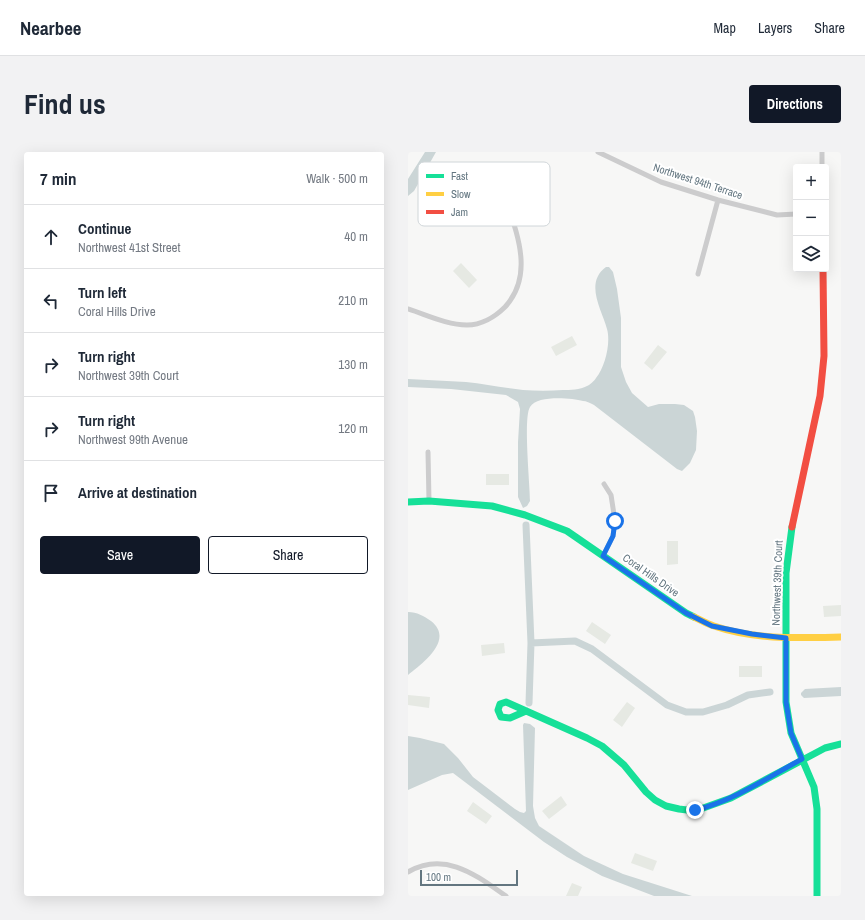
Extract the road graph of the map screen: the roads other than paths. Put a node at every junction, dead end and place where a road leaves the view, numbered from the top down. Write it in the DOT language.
graph roads {
  1 [pos="598,152"];
  2 [pos="822,152"];
  3 [pos="822,164"];
  4 [pos="718,200"];
  5 [pos="793,214"];
  6 [pos="514,226"];
  7 [pos="823,272"];
  8 [pos="698,274"];
  9 [pos="408,309"];
  10 [pos="428,452"];
  11 [pos="604,484"];
  12 [pos="429,501"];
  13 [pos="408,502"];
  14 [pos="603,556"];
  15 [pos="841,637"];
  16 [pos="786,638"];
  17 [pos="526,711"];
  18 [pos="841,744"];
  19 [pos="802,759"];
  20 [pos="408,872"];
  21 [pos="506,896"];
  22 [pos="817,896"];
  1 -- 4 [label="street, Northwest 94th Terrace"];
  2 -- 3 [label="street"];
  4 -- 5 [label="street, Northwest 94th Terrace"];
  4 -- 8 [label="street"];
  6 -- 9 [label="street"];
  7 -- 16 [label="street, Northwest 39th Court"];
  10 -- 12 [label="street"];
  11 -- 14 [label="street"];
  12 -- 13 [label="street, Coral Hills Drive"];
  12 -- 14 [label="street, Coral Hills Drive"];
  14 -- 16 [label="street, Coral Hills Drive"];
  15 -- 16 [label="street, Coral Hills Drive"];
  16 -- 19 [label="street, Northwest 39th Court"];
  17 -- 19 [label="street"];
  18 -- 19 [label="street"];
  19 -- 22 [label="street, Northwest 39th Court"];
  20 -- 21 [label="street"];
}
